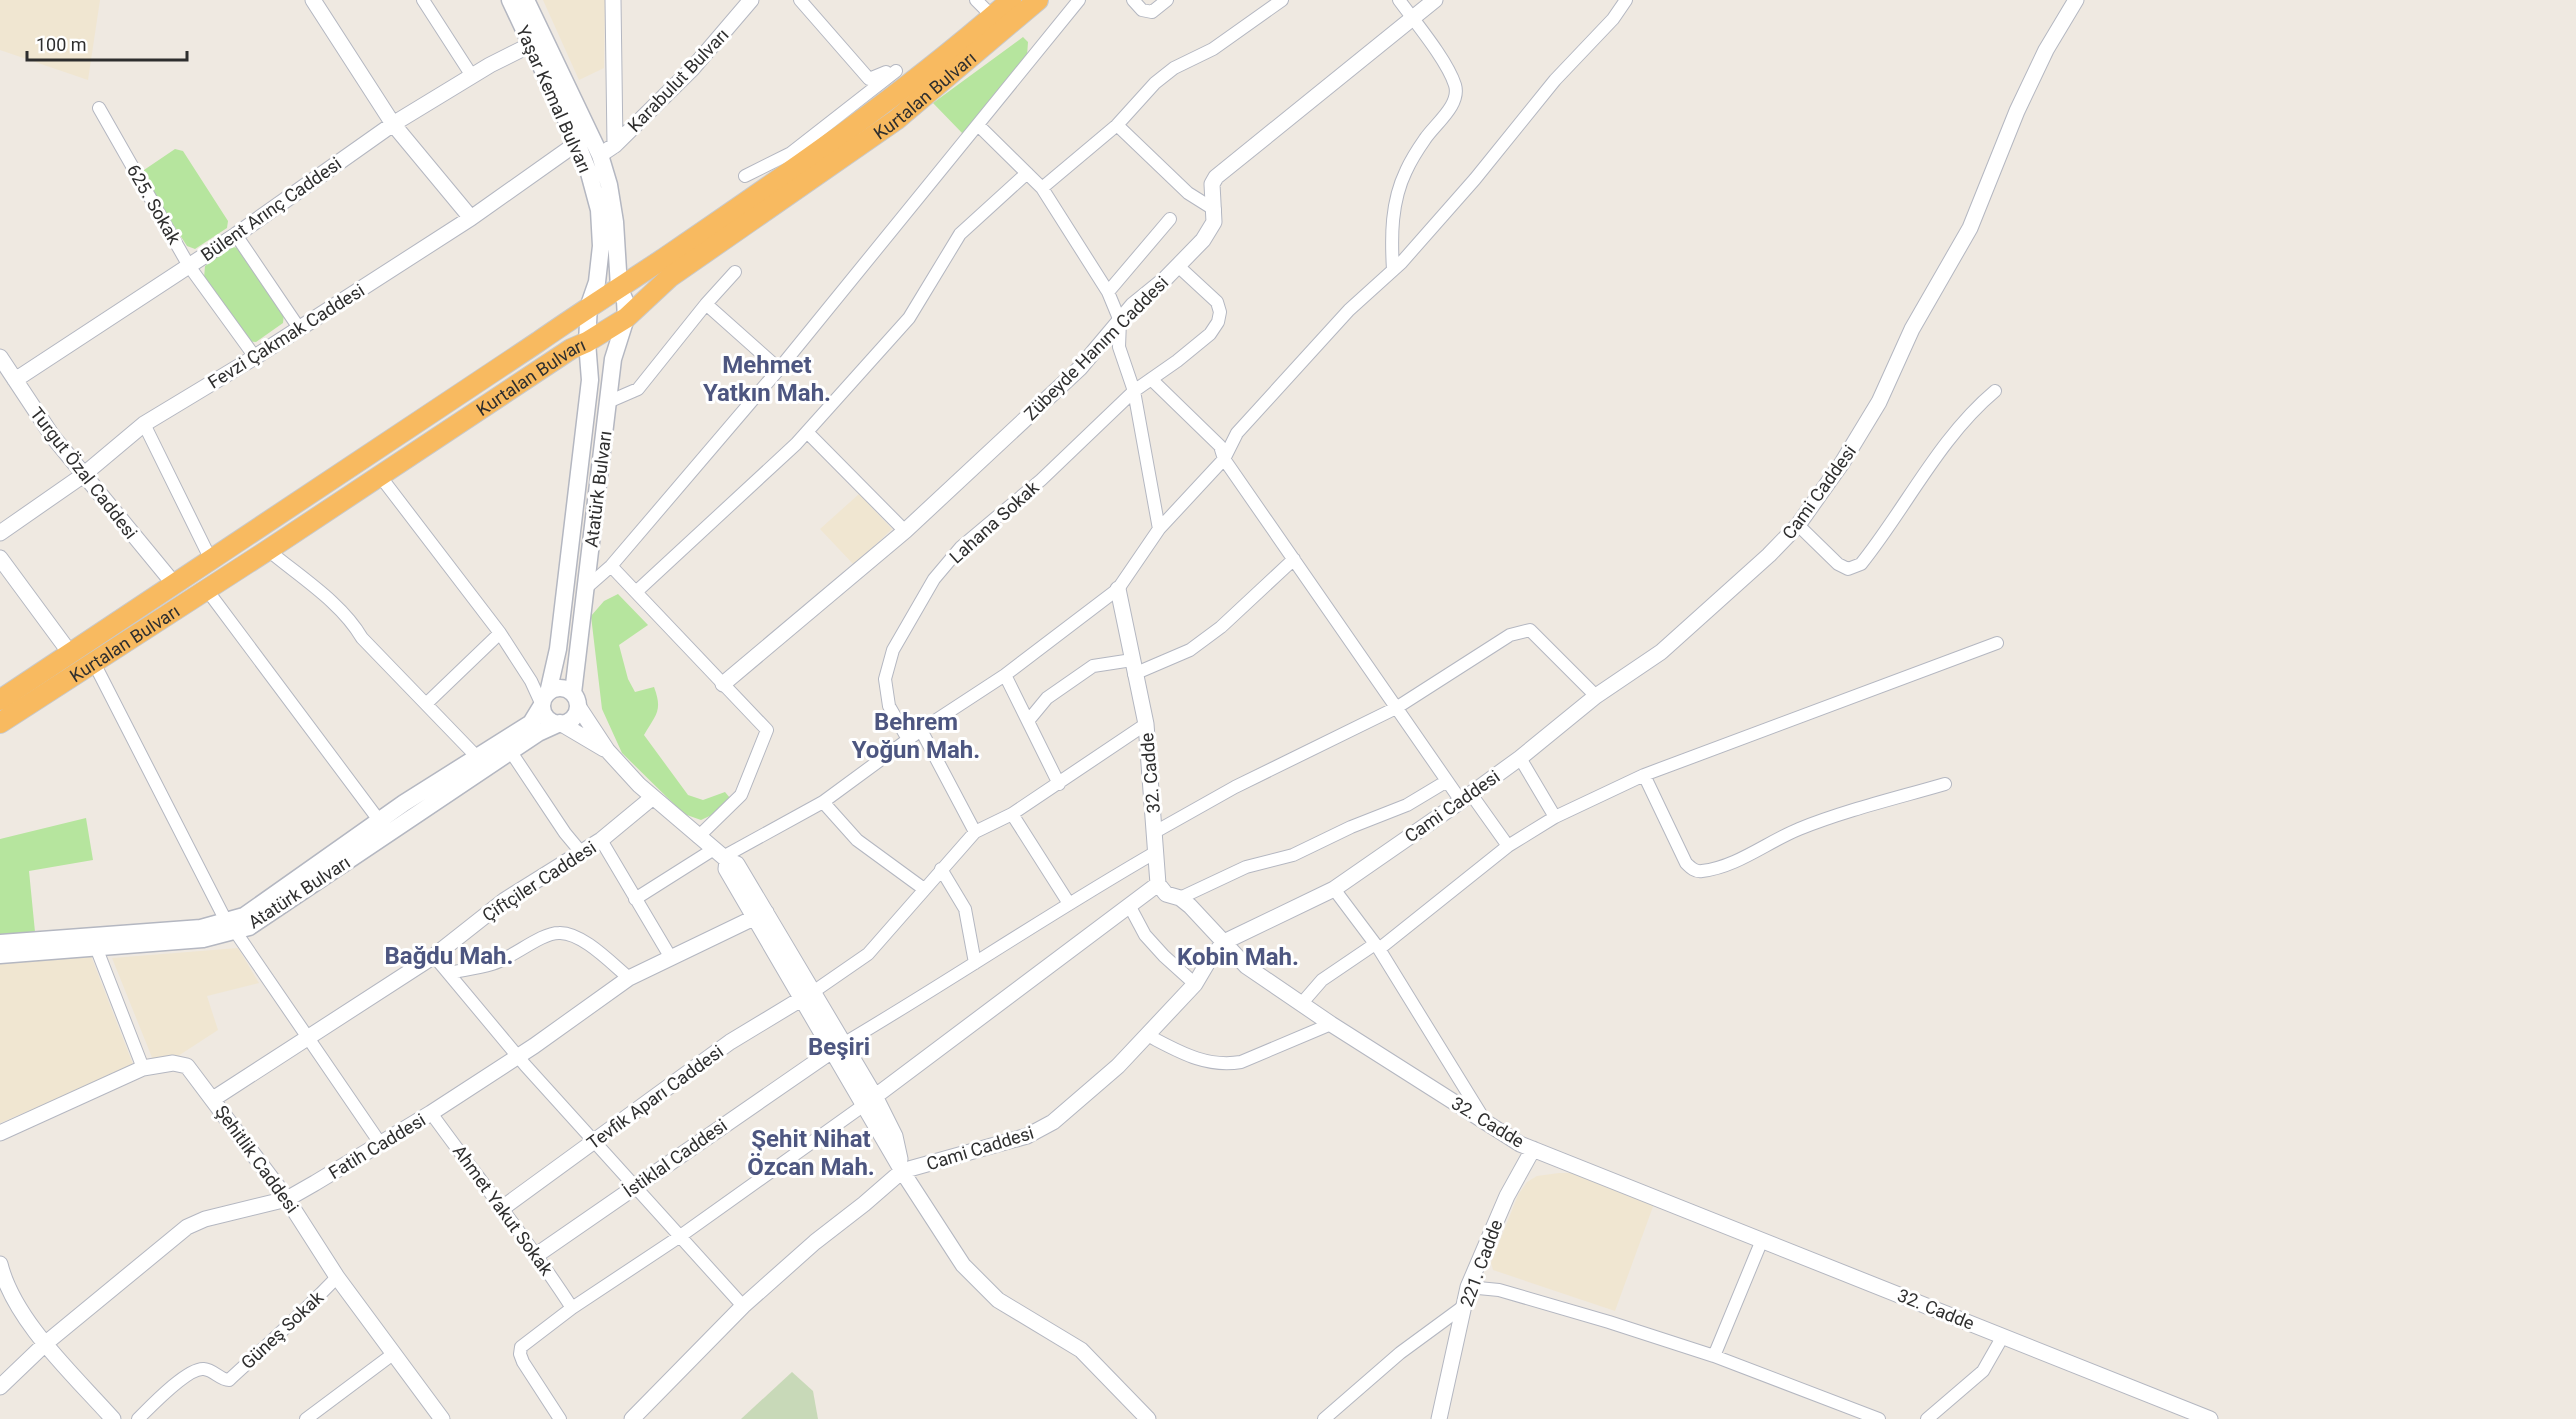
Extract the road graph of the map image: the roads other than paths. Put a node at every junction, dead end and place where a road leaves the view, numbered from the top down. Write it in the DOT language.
graph roads {
  1 [pos="313,0"];
  2 [pos="423,0"];
  3 [pos="510,0"];
  4 [pos="526,0"];
  5 [pos="613,0"];
  6 [pos="751,0"];
  7 [pos="800,0"];
  8 [pos="976,0"];
  9 [pos="1011,0"];
  10 [pos="1038,0"];
  11 [pos="1079,0"];
  12 [pos="1133,0"];
  13 [pos="1167,0"];
  14 [pos="1282,0"];
  15 [pos="1399,0"];
  16 [pos="1435,0"];
  17 [pos="1626,0"];
  18 [pos="2076,0"];
  19 [pos="992,16"];
  20 [pos="1412,18"];
  21 [pos="530,45"];
  22 [pos="472,76"];
  23 [pos="904,77"];
  24 [pos="99,108"];
  25 [pos="393,124"];
  26 [pos="978,125"];
  27 [pos="1117,125"];
  28 [pos="577,143"];
  29 [pos="615,145"];
  30 [pos="600,155"];
  31 [pos="1027,173"];
  32 [pos="745,176"];
  33 [pos="1042,188"];
  34 [pos="1215,210"];
  35 [pos="471,218"];
  36 [pos="1170,219"];
  37 [pos="236,235"];
  38 [pos="189,266"];
  39 [pos="1179,266"];
  40 [pos="1393,270"];
  41 [pos="735,272"];
  42 [pos="619,287"];
  43 [pos="1108,292"];
  44 [pos="706,304"];
  45 [pos="589,305"];
  46 [pos="626,318"];
  47 [pos="1120,321"];
  48 [pos="299,328"];
  49 [pos="587,342"];
  50 [pos="0,357"];
  51 [pos="255,357"];
  52 [pos="779,369"];
  53 [pos="1151,379"];
  54 [pos="15,380"];
  55 [pos="1995,391"];
  56 [pos="1134,392"];
  57 [pos="608,402"];
  58 [pos="144,424"];
  59 [pos="807,432"];
  60 [pos="1224,459"];
  61 [pos="82,476"];
  62 [pos="380,476"];
  63 [pos="1798,525"];
  64 [pos="1159,529"];
  65 [pos="905,531"];
  66 [pos="0,533"];
  67 [pos="268,550"];
  68 [pos="0,558"];
  69 [pos="1294,559"];
  70 [pos="211,560"];
  71 [pos="611,566"];
  72 [pos="174,584"];
  73 [pos="586,588"];
  74 [pos="1118,589"];
  75 [pos="207,590"];
  76 [pos="636,592"];
  77 [pos="500,633"];
  78 [pos="1997,643"];
  79 [pos="70,653"];
  80 [pos="93,661"];
  81 [pos="1133,667"];
  82 [pos="1005,675"];
  83 [pos="723,684"];
  84 [pos="1596,696"];
  85 [pos="545,699"];
  86 [pos="0,700"];
  87 [pos="575,700"];
  88 [pos="426,704"];
  89 [pos="1396,708"];
  90 [pos="1028,721"];
  91 [pos="0,723"];
  92 [pos="560,723"];
  93 [pos="1146,724"];
  94 [pos="921,730"];
  95 [pos="909,741"];
  96 [pos="607,750"];
  97 [pos="511,752"];
  98 [pos="477,757"];
  99 [pos="1520,758"];
  100 [pos="1644,775"];
  101 [pos="1447,782"];
  102 [pos="1059,784"];
  103 [pos="1945,784"];
  104 [pos="653,797"];
  105 [pos="1466,797"];
  106 [pos="823,802"];
  107 [pos="1012,814"];
  108 [pos="1555,817"];
  109 [pos="384,827"];
  110 [pos="975,832"];
  111 [pos="1155,832"];
  112 [pos="698,837"];
  113 [pos="601,840"];
  114 [pos="1508,846"];
  115 [pos="580,851"];
  116 [pos="1156,852"];
  117 [pos="721,856"];
  118 [pos="941,869"];
  119 [pos="1158,884"];
  120 [pos="924,889"];
  121 [pos="1334,889"];
  122 [pos="635,898"];
  123 [pos="1180,898"];
  124 [pos="1068,902"];
  125 [pos="1129,905"];
  126 [pos="760,914"];
  127 [pos="230,926"];
  128 [pos="93,942"];
  129 [pos="1224,942"];
  130 [pos="0,943"];
  131 [pos="1377,946"];
  132 [pos="0,955"];
  133 [pos="434,956"];
  134 [pos="671,958"];
  135 [pos="975,963"];
  136 [pos="450,973"];
  137 [pos="629,978"];
  138 [pos="1196,984"];
  139 [pos="807,995"];
  140 [pos="1302,1004"];
  141 [pos="1331,1024"];
  142 [pos="1147,1035"];
  143 [pos="308,1038"];
  144 [pos="837,1047"];
  145 [pos="518,1055"];
  146 [pos="143,1068"];
  147 [pos="213,1099"];
  148 [pos="870,1101"];
  149 [pos="431,1113"];
  150 [pos="1486,1122"];
  151 [pos="0,1133"];
  152 [pos="380,1143"];
  153 [pos="594,1143"];
  154 [pos="1533,1149"];
  155 [pos="902,1171"];
  156 [pos="636,1185"];
  157 [pos="287,1198"];
  158 [pos="501,1209"];
  159 [pos="679,1237"];
  160 [pos="1762,1240"];
  161 [pos="538,1254"];
  162 [pos="0,1263"];
  163 [pos="337,1277"];
  164 [pos="1468,1287"];
  165 [pos="743,1306"];
  166 [pos="1464,1306"];
  167 [pos="572,1308"];
  168 [pos="2004,1336"];
  169 [pos="46,1343"];
  170 [pos="393,1354"];
  171 [pos="1713,1356"];
  172 [pos="0,1387"];
  173 [pos="113,1419"];
  174 [pos="138,1419"];
  175 [pos="306,1419"];
  176 [pos="442,1419"];
  177 [pos="560,1419"];
  178 [pos="632,1419"];
  179 [pos="1148,1419"];
  180 [pos="1324,1419"];
  181 [pos="1439,1419"];
  182 [pos="1879,1419"];
  183 [pos="1927,1419"];
  184 [pos="2210,1419"];
  1 -- 25 [label="street"];
  2 -- 22 [label="street"];
  3 -- 21 [label="main road, Yaşar Kemal Bulvarı"];
  4 -- 30 [label="main road, Yaşar Kemal Bulvarı"];
  5 -- 29 [label="street"];
  6 -- 29 [label="street, Karabulut Bulvarı"];
  7 -- 23 [label="street"];
  8 -- 19 [label="street"];
  9 -- 19 [label="highway, Kurtalan Bulvarı"];
  10 -- 46 [label="highway, Kurtalan Bulvarı"];
  11 -- 26 [label="street"];
  12 -- 13 [label="street"];
  14 -- 27 [label="street"];
  15 -- 20 [label="street"];
  16 -- 20 [label="street, Zübeyde Hanım Caddesi"];
  17 -- 40 [label="street"];
  18 -- 63 [label="street, Cami Caddesi"];
  19 -- 23 [label="highway, Kurtalan Bulvarı"];
  20 -- 34 [label="street, Zübeyde Hanım Caddesi"];
  20 -- 40 [label="street"];
  21 -- 22 [label="street, Bülent Arınç Caddesi"];
  21 -- 28 [label="main road, Yaşar Kemal Bulvarı"];
  22 -- 25 [label="street, Bülent Arınç Caddesi"];
  23 -- 32 [label="street"];
  23 -- 42 [label="highway, Kurtalan Bulvarı"];
  24 -- 38 [label="street, 625. Sokak"];
  25 -- 35 [label="street"];
  25 -- 37 [label="street, Bülent Arınç Caddesi"];
  26 -- 31 [label="street"];
  26 -- 52 [label="street"];
  27 -- 33 [label="street"];
  27 -- 34 [label="street"];
  28 -- 35 [label="street, Fevzi Çakmak Caddesi"];
  28 -- 45 [label="main road, Yaşar Kemal Bulvarı"];
  29 -- 30 [label="street, Karabulut Bulvarı"];
  30 -- 42 [label="main road, Yaşar Kemal Bulvarı"];
  31 -- 33 [label="street"];
  31 -- 59 [label="street"];
  33 -- 43 [label="street"];
  34 -- 39 [label="street, Zübeyde Hanım Caddesi"];
  35 -- 48 [label="street, Fevzi Çakmak Caddesi"];
  36 -- 43 [label="street"];
  37 -- 38 [label="street, Bülent Arınç Caddesi"];
  37 -- 48 [label="street"];
  38 -- 51 [label="street, 625. Sokak"];
  38 -- 54 [label="street, Bülent Arınç Caddesi"];
  39 -- 47 [label="street, Zübeyde Hanım Caddesi"];
  39 -- 53 [label="street, Lahana Sokak"];
  40 -- 60 [label="street"];
  41 -- 44 [label="street"];
  42 -- 45 [label="highway, Kurtalan Bulvarı"];
  42 -- 46 [label="main road, Atatürk Bulvarı"];
  43 -- 47 [label="street"];
  44 -- 52 [label="street"];
  44 -- 57 [label="street"];
  45 -- 49 [label="main road, Atatürk Bulvarı"];
  45 -- 70 [label="highway, Kurtalan Bulvarı"];
  46 -- 49 [label="highway, Kurtalan Bulvarı"];
  46 -- 57 [label="main road, Atatürk Bulvarı"];
  47 -- 56 [label="street"];
  47 -- 65 [label="street, Zübeyde Hanım Caddesi"];
  48 -- 51 [label="street, Fevzi Çakmak Caddesi"];
  49 -- 62 [label="highway, Kurtalan Bulvarı"];
  49 -- 85 [label="main road, Atatürk Bulvarı"];
  50 -- 54 [label="street, Turgut Özal Caddesi"];
  51 -- 58 [label="street, Fevzi Çakmak Caddesi"];
  52 -- 71 [label="street"];
  53 -- 56 [label="street, Lahana Sokak"];
  53 -- 60 [label="street"];
  54 -- 61 [label="street, Turgut Özal Caddesi"];
  55 -- 63 [label="street"];
  56 -- 64 [label="street"];
  56 -- 95 [label="street, Lahana Sokak"];
  57 -- 73 [label="main road, Atatürk Bulvarı"];
  58 -- 61 [label="street, Fevzi Çakmak Caddesi"];
  58 -- 70 [label="street"];
  59 -- 65 [label="street"];
  59 -- 76 [label="street"];
  60 -- 64 [label="street"];
  60 -- 69 [label="street"];
  61 -- 66 [label="street, Fevzi Çakmak Caddesi"];
  61 -- 72 [label="street, Turgut Özal Caddesi"];
  62 -- 67 [label="highway, Kurtalan Bulvarı"];
  62 -- 77 [label="street"];
  63 -- 84 [label="street, Cami Caddesi"];
  64 -- 74 [label="street"];
  65 -- 83 [label="street, Zübeyde Hanım Caddesi"];
  67 -- 75 [label="highway, Kurtalan Bulvarı"];
  67 -- 88 [label="street"];
  68 -- 79 [label="street"];
  69 -- 81 [label="street"];
  69 -- 89 [label="street"];
  70 -- 72 [label="highway, Kurtalan Bulvarı"];
  71 -- 73 [label="street"];
  71 -- 76 [label="street"];
  72 -- 79 [label="highway, Kurtalan Bulvarı"];
  73 -- 87 [label="main road, Atatürk Bulvarı"];
  74 -- 81 [label="street, 32. Cadde"];
  74 -- 82 [label="street"];
  75 -- 80 [label="highway, Kurtalan Bulvarı"];
  75 -- 109 [label="street"];
  76 -- 83 [label="street"];
  77 -- 85 [label="street"];
  77 -- 88 [label="street"];
  78 -- 100 [label="street"];
  79 -- 86 [label="highway, Kurtalan Bulvarı"];
  80 -- 91 [label="highway, Kurtalan Bulvarı"];
  80 -- 127 [label="street"];
  81 -- 90 [label="street"];
  81 -- 93 [label="street, 32. Cadde"];
  82 -- 90 [label="street"];
  82 -- 94 [label="street"];
  83 -- 112 [label="street"];
  84 -- 89 [label="street"];
  84 -- 99 [label="street, Cami Caddesi"];
  85 -- 87 [label="main road"];
  85 -- 92 [label="main road"];
  85 -- 98 [label="main road, Atatürk Bulvarı"];
  87 -- 92 [label="main road"];
  87 -- 96 [label="street"];
  88 -- 98 [label="street"];
  89 -- 101 [label="street"];
  89 -- 111 [label="street"];
  90 -- 102 [label="street"];
  92 -- 96 [label="street"];
  92 -- 97 [label="main road, Atatürk Bulvarı"];
  93 -- 102 [label="street"];
  93 -- 111 [label="street, 32. Cadde"];
  94 -- 95 [label="street"];
  94 -- 110 [label="street"];
  95 -- 106 [label="street"];
  96 -- 104 [label="street"];
  97 -- 109 [label="main road, Atatürk Bulvarı"];
  97 -- 115 [label="street"];
  98 -- 109 [label="main road, Atatürk Bulvarı"];
  99 -- 105 [label="street, Cami Caddesi"];
  99 -- 108 [label="street"];
  100 -- 103 [label="street"];
  100 -- 108 [label="street"];
  101 -- 105 [label="street"];
  101 -- 123 [label="street"];
  102 -- 107 [label="street"];
  104 -- 112 [label="street"];
  104 -- 113 [label="street, Çiftçiler Caddesi"];
  105 -- 114 [label="street"];
  105 -- 121 [label="street, Cami Caddesi"];
  106 -- 117 [label="street"];
  106 -- 120 [label="street"];
  107 -- 110 [label="street"];
  107 -- 124 [label="street"];
  108 -- 114 [label="street"];
  109 -- 127 [label="main road, Atatürk Bulvarı"];
  110 -- 118 [label="street"];
  111 -- 116 [label="street, 32. Cadde"];
  112 -- 117 [label="street"];
  113 -- 115 [label="street, Çiftçiler Caddesi"];
  113 -- 122 [label="street"];
  114 -- 131 [label="street"];
  115 -- 133 [label="street, Çiftçiler Caddesi"];
  116 -- 119 [label="street, 32. Cadde"];
  116 -- 124 [label="street"];
  117 -- 122 [label="street"];
  117 -- 126 [label="street"];
  118 -- 120 [label="street"];
  118 -- 135 [label="street"];
  119 -- 123 [label="street, 32. Cadde"];
  119 -- 125 [label="street"];
  120 -- 139 [label="street"];
  121 -- 129 [label="street, Cami Caddesi"];
  121 -- 131 [label="street"];
  122 -- 134 [label="street"];
  123 -- 129 [label="street, 32. Cadde"];
  124 -- 135 [label="street"];
  125 -- 138 [label="street"];
  125 -- 148 [label="street"];
  126 -- 134 [label="street, Fatih Caddesi"];
  126 -- 139 [label="street"];
  127 -- 128 [label="main road, Atatürk Bulvarı"];
  127 -- 143 [label="street"];
  128 -- 130 [label="main road, Atatürk Bulvarı"];
  128 -- 132 [label="main road, Atatürk Bulvarı"];
  128 -- 146 [label="street"];
  129 -- 138 [label="street, Cami Caddesi"];
  129 -- 140 [label="street, 32. Cadde"];
  131 -- 140 [label="street"];
  131 -- 150 [label="street"];
  133 -- 136 [label="street"];
  133 -- 143 [label="street, Çiftçiler Caddesi"];
  134 -- 137 [label="street, Fatih Caddesi"];
  135 -- 144 [label="street"];
  136 -- 137 [label="street"];
  136 -- 145 [label="street"];
  137 -- 145 [label="street, Fatih Caddesi"];
  138 -- 142 [label="street, Cami Caddesi"];
  139 -- 144 [label="street"];
  139 -- 153 [label="street, Tevfik Aparı Caddesi"];
  140 -- 141 [label="street, 32. Cadde"];
  141 -- 142 [label="street"];
  141 -- 150 [label="street, 32. Cadde"];
  142 -- 155 [label="street, Cami Caddesi"];
  143 -- 147 [label="street, Çiftçiler Caddesi"];
  143 -- 152 [label="street"];
  144 -- 148 [label="street"];
  144 -- 156 [label="street, İstiklal Caddesi"];
  145 -- 149 [label="street, Fatih Caddesi"];
  145 -- 153 [label="street"];
  146 -- 147 [label="street, Şehitlik Caddesi"];
  146 -- 151 [label="street, Şehitlik Caddesi"];
  147 -- 157 [label="street, Şehitlik Caddesi"];
  148 -- 155 [label="street"];
  148 -- 159 [label="street"];
  149 -- 152 [label="street, Fatih Caddesi"];
  149 -- 158 [label="street, Ahmet Yakut Sokak"];
  150 -- 154 [label="street, 32. Cadde"];
  152 -- 157 [label="street, Fatih Caddesi"];
  153 -- 156 [label="street"];
  153 -- 158 [label="street, Tevfik Aparı Caddesi"];
  154 -- 160 [label="street, 32. Cadde"];
  154 -- 164 [label="street, 221. Cadde"];
  155 -- 165 [label="street, Cami Caddesi"];
  155 -- 179 [label="street"];
  156 -- 159 [label="street"];
  156 -- 161 [label="street, İstiklal Caddesi"];
  157 -- 163 [label="street, Şehitlik Caddesi"];
  157 -- 169 [label="street, Fatih Caddesi"];
  158 -- 161 [label="street, Ahmet Yakut Sokak"];
  159 -- 165 [label="street"];
  159 -- 167 [label="street"];
  160 -- 168 [label="street, 32. Cadde"];
  160 -- 171 [label="street"];
  161 -- 167 [label="street, Ahmet Yakut Sokak"];
  162 -- 169 [label="street"];
  163 -- 170 [label="street, Şehitlik Caddesi"];
  163 -- 174 [label="street, Güneş Sokak"];
  164 -- 166 [label="street, 221. Cadde"];
  164 -- 171 [label="street"];
  165 -- 178 [label="street, Cami Caddesi"];
  166 -- 180 [label="street"];
  166 -- 181 [label="street, 221. Cadde"];
  167 -- 177 [label="street"];
  168 -- 183 [label="street"];
  168 -- 184 [label="street, 32. Cadde"];
  169 -- 172 [label="street, Fatih Caddesi"];
  169 -- 173 [label="street"];
  170 -- 175 [label="street"];
  170 -- 176 [label="street, Şehitlik Caddesi"];
  171 -- 182 [label="street"];
}
